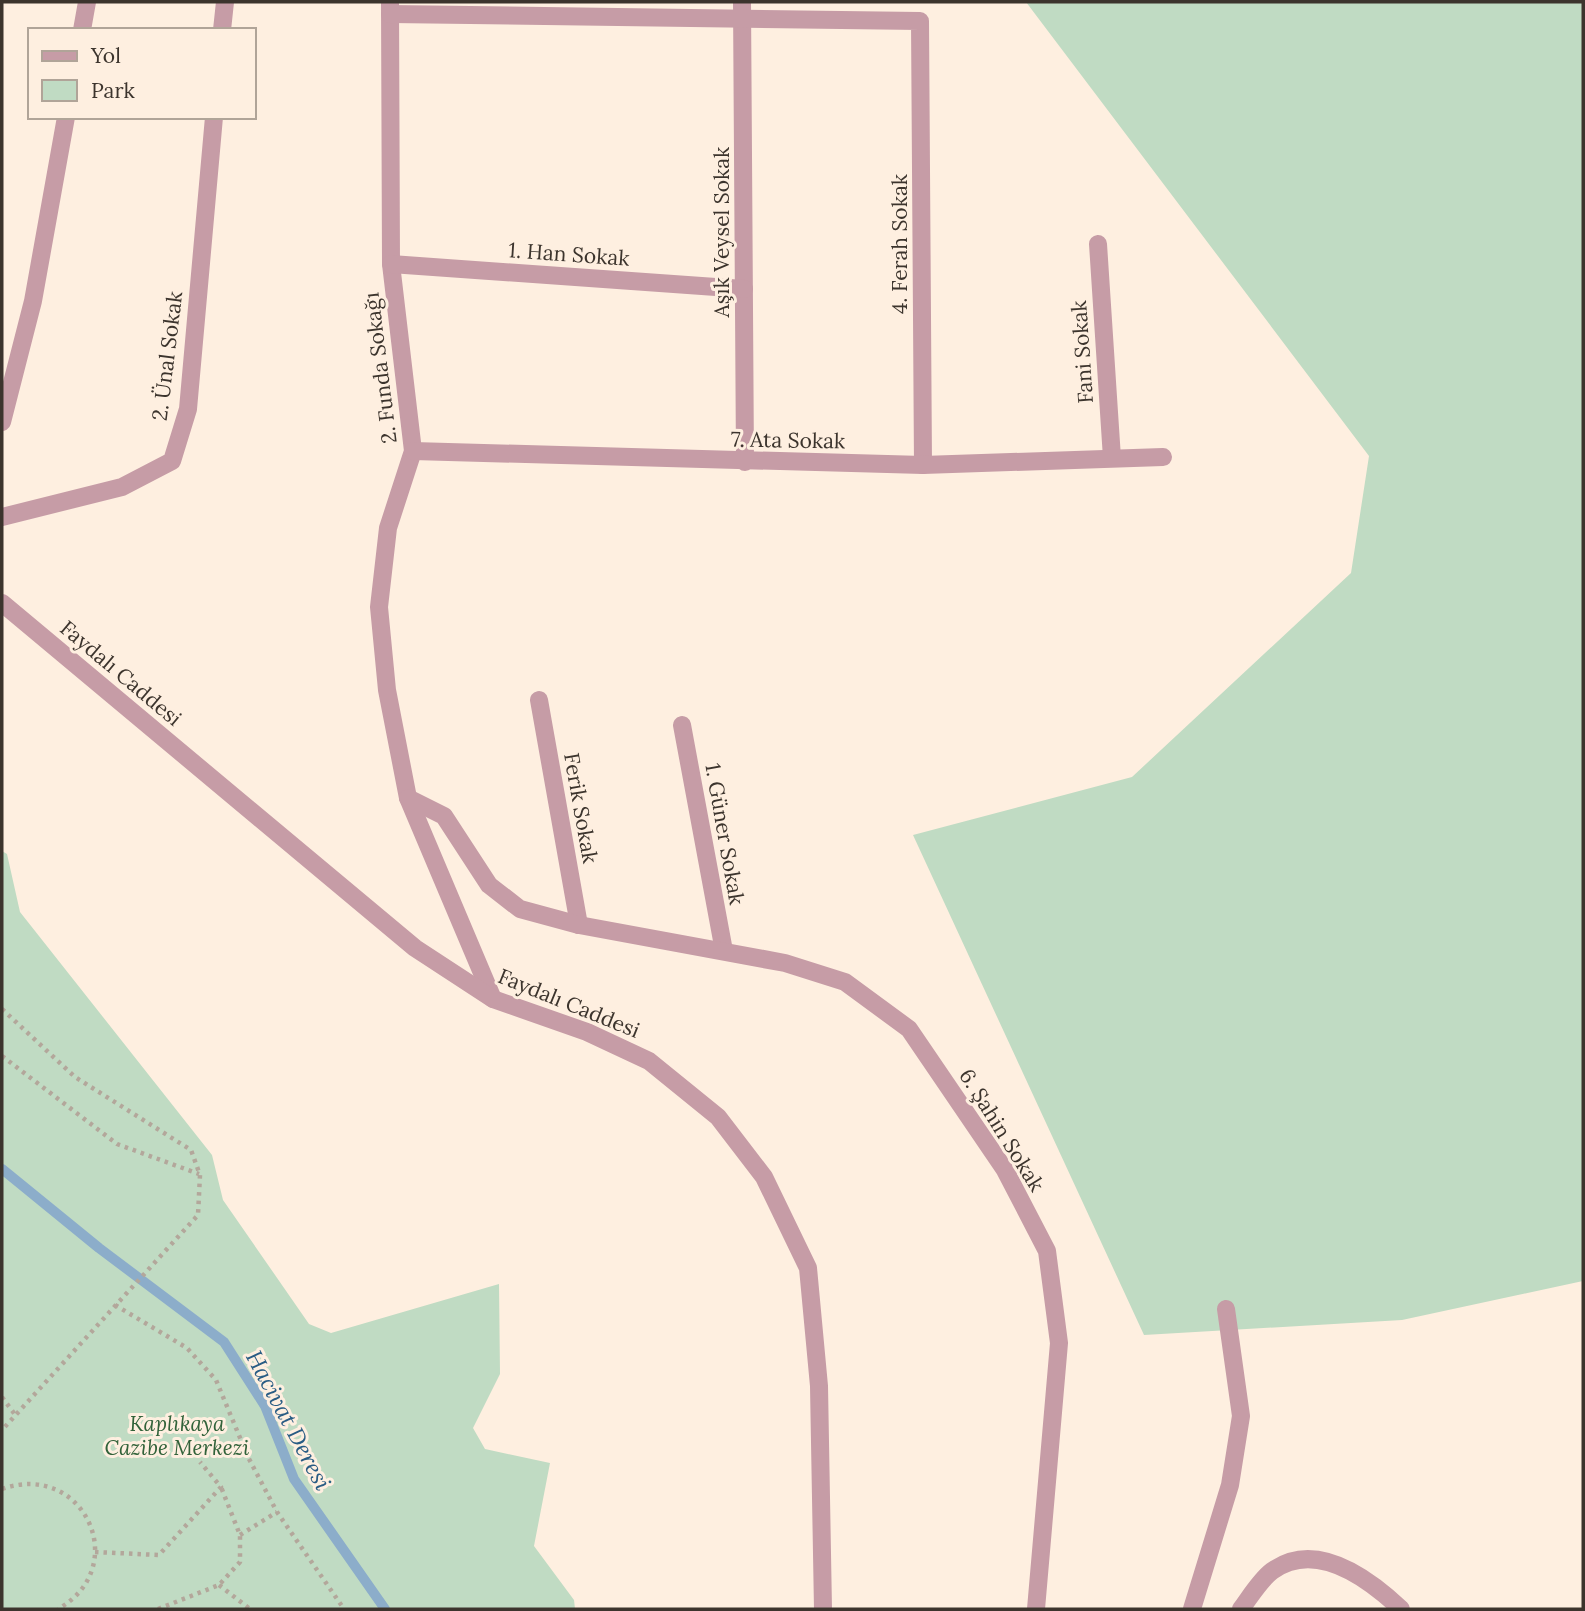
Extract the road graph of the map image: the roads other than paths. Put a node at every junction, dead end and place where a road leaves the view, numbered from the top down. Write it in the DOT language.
graph roads {
  1 [pos="88,2"];
  2 [pos="225,2"];
  3 [pos="390,8"];
  4 [pos="742,10"];
  5 [pos="82,28"];
  6 [pos="222,28"];
  7 [pos="66,119"];
  8 [pos="215,119"];
  9 [pos="1098,244"];
  10 [pos="391,264"];
  11 [pos="744,289"];
  12 [pos="2,422"];
  13 [pos="413,451"];
  14 [pos="1163,457"];
  15 [pos="1112,458"];
  16 [pos="745,462"];
  17 [pos="923,465"];
  18 [pos="2,517"];
  19 [pos="2,603"];
  20 [pos="539,699"];
  21 [pos="682,725"];
  22 [pos="408,798"];
  23 [pos="579,925"];
  24 [pos="723,951"];
  25 [pos="494,999"];
  26 [pos="1226,1309"];
  27 [pos="823,1609"];
  28 [pos="1036,1609"];
  29 [pos="1192,1609"];
  30 [pos="1241,1609"];
  31 [pos="1401,1609"];
  1 -- 5 [label="street"];
  2 -- 6 [label="street"];
  3 -- 4 [label="street"];
  3 -- 10 [label="street, 2. Funda Sokağı"];
  4 -- 11 [label="street, Aşık Veysel Sokak"];
  4 -- 17 [label="street, 4. Ferah Sokak"];
  7 -- 12 [label="street"];
  8 -- 18 [label="street, 2. Ünal Sokak"];
  9 -- 15 [label="street, Fani Sokak"];
  10 -- 11 [label="street, 1. Han Sokak"];
  10 -- 13 [label="street, 2. Funda Sokağı"];
  11 -- 16 [label="street, Aşık Veysel Sokak"];
  13 -- 16 [label="street, 7. Ata Sokak"];
  13 -- 22 [label="street, 2. Funda Sokağı"];
  14 -- 15 [label="street, 7. Ata Sokak"];
  15 -- 17 [label="street, 7. Ata Sokak"];
  16 -- 17 [label="street, 7. Ata Sokak"];
  19 -- 25 [label="street, Faydalı Caddesi"];
  20 -- 23 [label="street, Ferik Sokak"];
  21 -- 24 [label="street, 1. Güner Sokak"];
  22 -- 23 [label="street, 6. Şahin Sokak"];
  22 -- 25 [label="street, 2. Funda Sokağı"];
  23 -- 24 [label="street, 6. Şahin Sokak"];
  24 -- 28 [label="street, 6. Şahin Sokak"];
  25 -- 27 [label="street, Faydalı Caddesi"];
  26 -- 29 [label="street"];
  30 -- 31 [label="street"];
}
